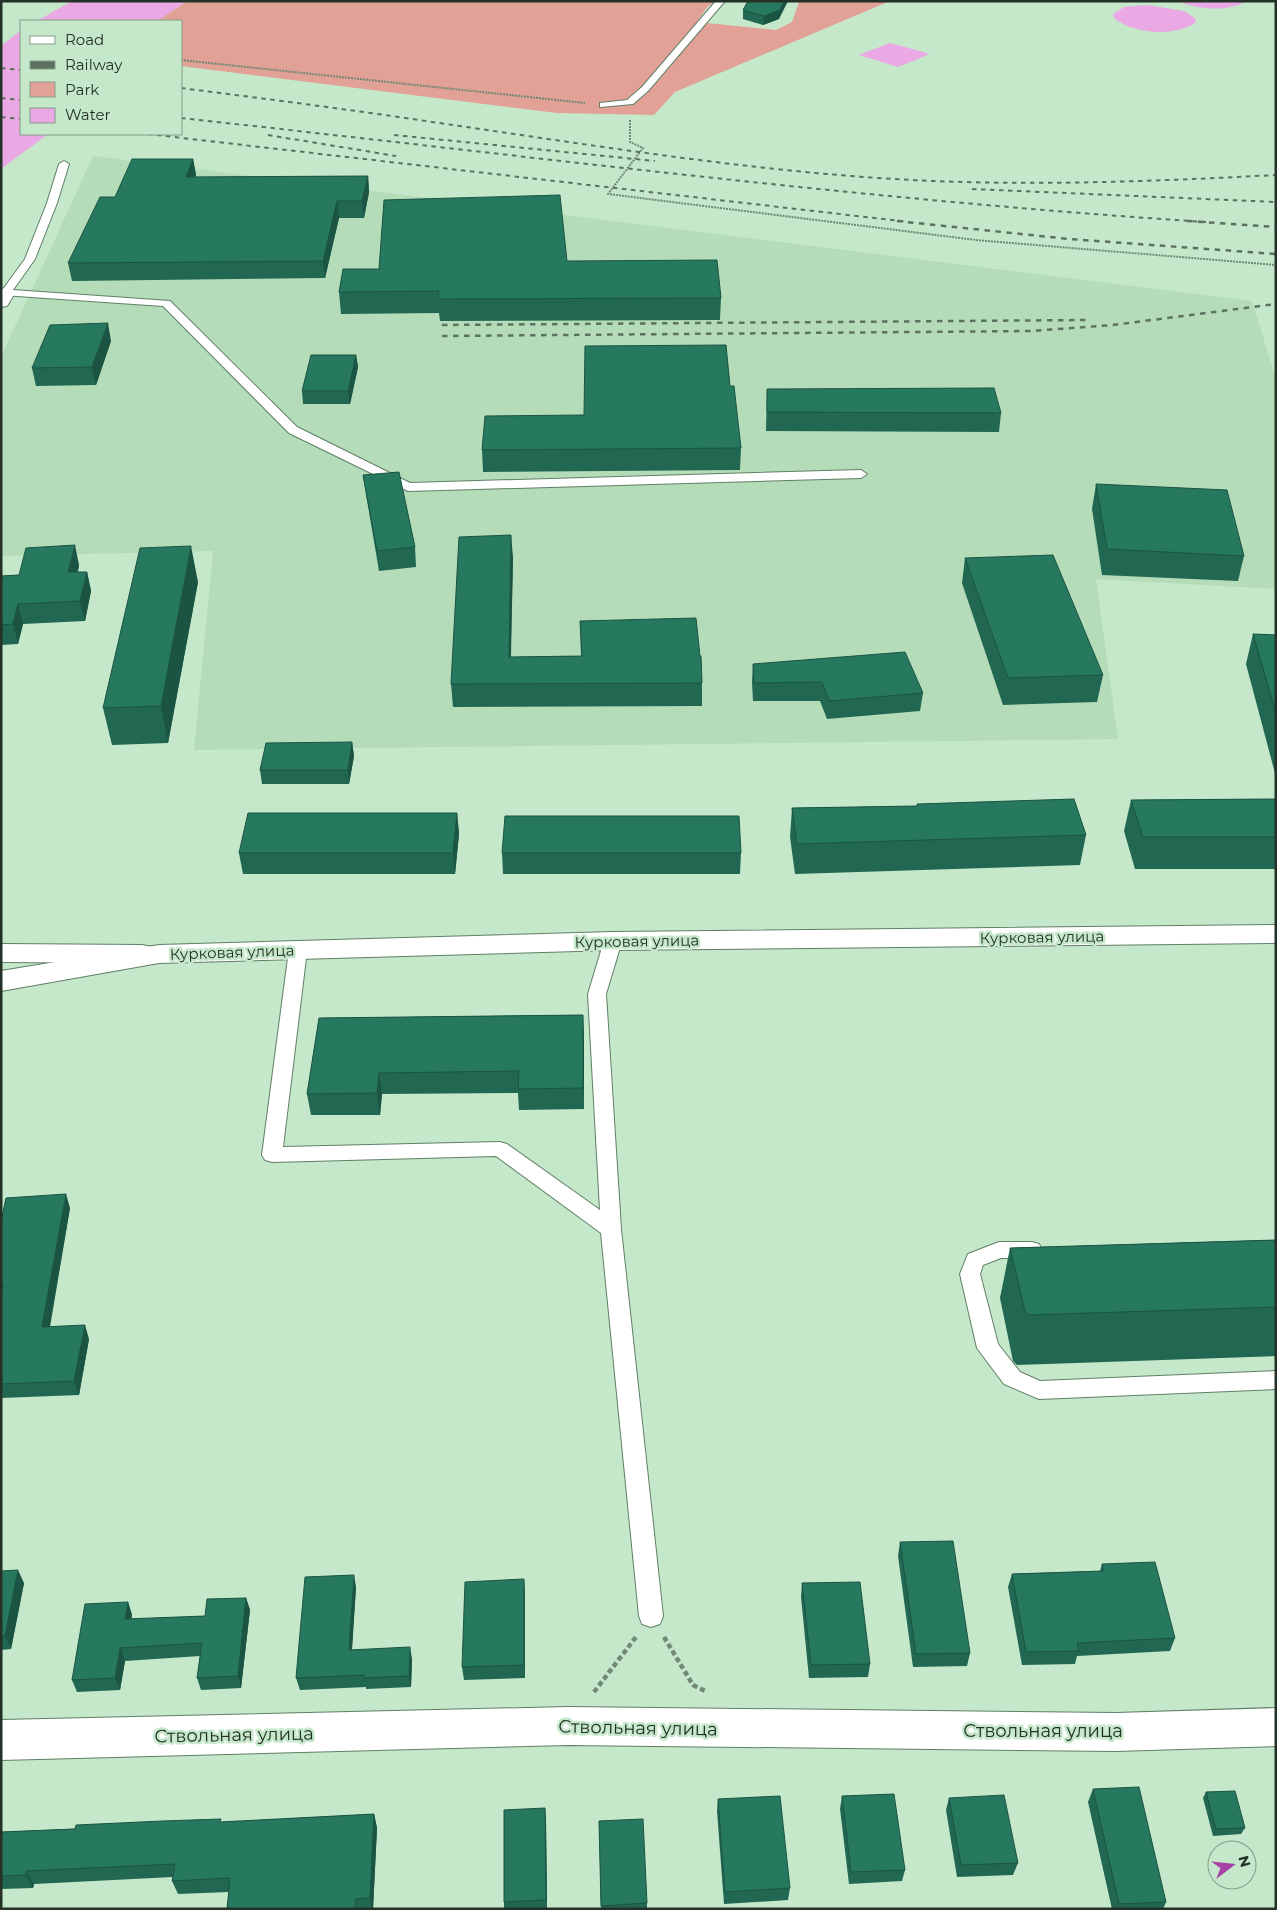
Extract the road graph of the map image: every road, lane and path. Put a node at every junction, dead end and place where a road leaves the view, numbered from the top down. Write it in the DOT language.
graph roads {
  1 [pos="721,1"];
  2 [pos="182,60"];
  3 [pos="630,102"];
  4 [pos="603,105"];
  5 [pos="64,164"];
  6 [pos="1276,265"];
  7 [pos="4,298"];
  8 [pos="861,474"];
  9 [pos="1276,934"];
  10 [pos="614,941"];
  11 [pos="298,950"];
  12 [pos="1,953"];
  13 [pos="159,954"];
  14 [pos="1,981"];
  15 [pos="611,1229"];
  16 [pos="1048,1250"];
  17 [pos="1276,1380"];
  18 [pos="651,1616"];
  19 [pos="710,1695"];
  20 [pos="568,1726"];
  21 [pos="1276,1727"];
  22 [pos="1,1740"];
  1 -- 3 [label="lane"];
  2 -- 4 [label="path"];
  3 -- 4 [label="lane"];
  3 -- 6 [label="path"];
  5 -- 7 [label="lane"];
  7 -- 8 [label="lane"];
  9 -- 10 [label="main road, Курковая улица"];
  10 -- 11 [label="main road, Курковая улица"];
  10 -- 15 [label="lane"];
  11 -- 13 [label="main road, Курковая улица"];
  11 -- 15 [label="lane"];
  12 -- 13 [label="main road"];
  13 -- 14 [label="main road, Курковая улица"];
  15 -- 18 [label="lane"];
  16 -- 17 [label="lane"];
  18 -- 19 [label="path"];
  18 -- 20 [label="path"];
  20 -- 21 [label="main road, Ствольная улица"];
  20 -- 22 [label="main road, Ствольная улица"];
}
